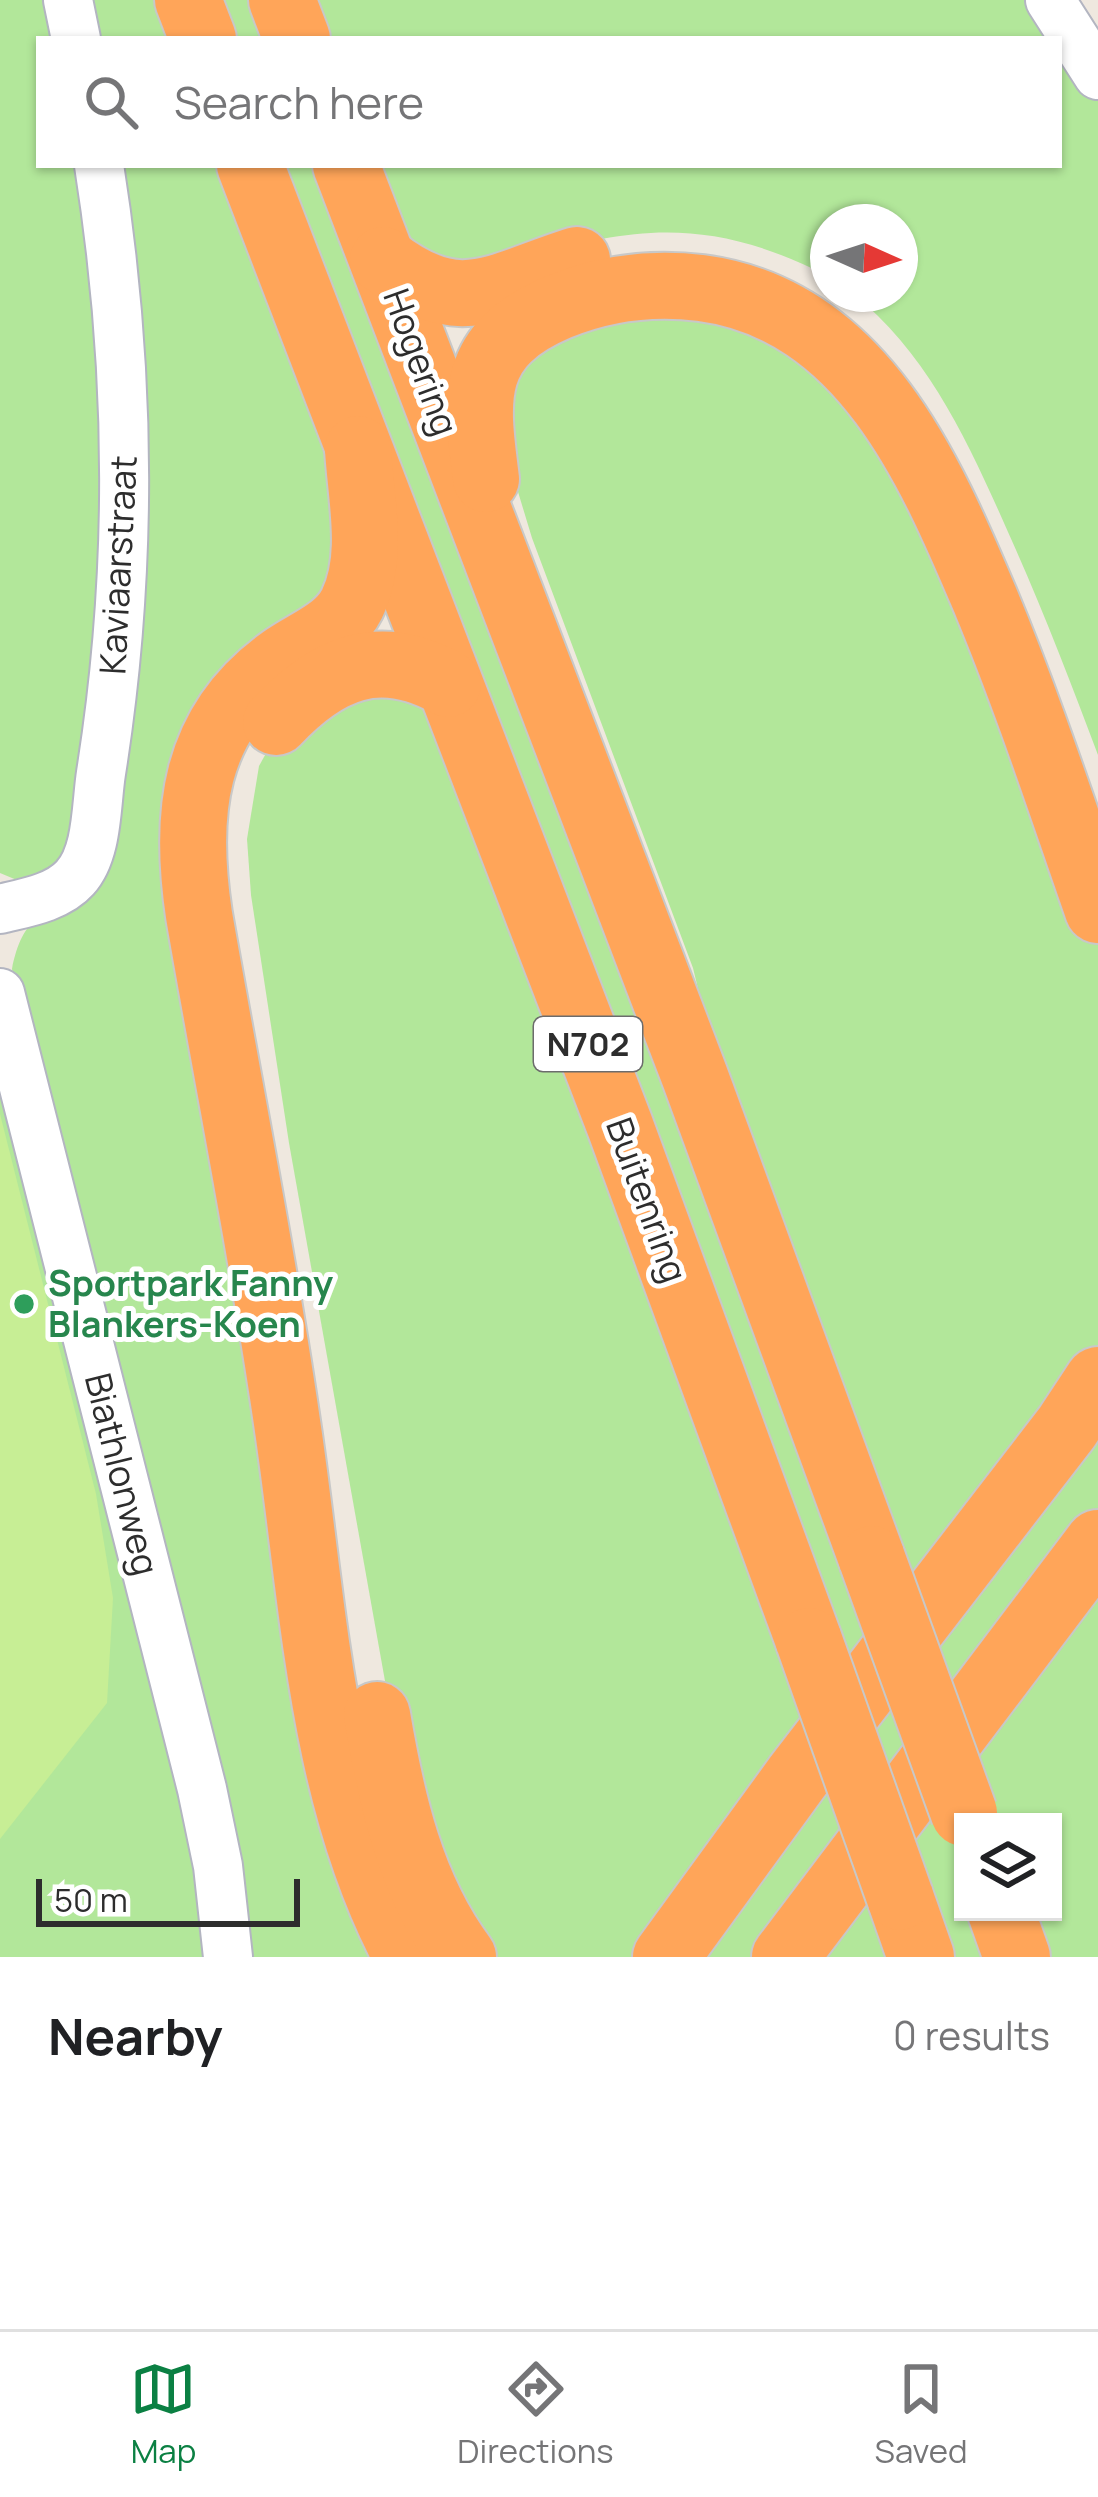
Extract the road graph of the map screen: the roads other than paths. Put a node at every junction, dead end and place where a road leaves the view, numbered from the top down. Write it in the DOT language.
graph roads {
  1 [pos="68,0"];
  2 [pos="188,0"];
  3 [pos="282,0"];
  4 [pos="1050,0"];
  5 [pos="75,36"];
  6 [pos="202,36"];
  7 [pos="296,36"];
  8 [pos="1098,75"];
  9 [pos="99,168"];
  10 [pos="251,168"];
  11 [pos="347,168"];
  12 [pos="383,260"];
  13 [pos="358,449"];
  14 [pos="496,560"];
  15 [pos="448,684"];
  16 [pos="1098,787"];
  17 [pos="0,909"];
  18 [pos="1098,910"];
  19 [pos="0,994"];
  20 [pos="1098,1380"];
  21 [pos="1098,1543"];
  22 [pos="965,1813"];
  23 [pos="1004,1921"];
  24 [pos="910,1927"];
  25 [pos="228,1957"];
  26 [pos="407,1957"];
  27 [pos="464,1957"];
  28 [pos="666,1957"];
  29 [pos="785,1957"];
  30 [pos="1017,1957"];
  1 -- 5 [label="street"];
  2 -- 6 [label="highway"];
  3 -- 7 [label="highway"];
  4 -- 8 [label="street"];
  9 -- 17 [label="street, Kaviaarstraat"];
  10 -- 13 [label="highway, N702"];
  11 -- 12 [label="highway, Hogering / N702"];
  12 -- 14 [label="highway, Hogering / N702"];
  12 -- 16 [label="highway"];
  13 -- 15 [label="highway, Buitenring / N702"];
  13 -- 26 [label="highway"];
  14 -- 18 [label="highway"];
  14 -- 22 [label="highway, N702, bridge"];
  15 -- 24 [label="highway, Buitenring / N702, bridge"];
  15 -- 27 [label="highway"];
  19 -- 25 [label="street, Biathlonweg"];
  20 -- 28 [label="highway"];
  21 -- 29 [label="highway"];
  23 -- 30 [label="highway"];
}
